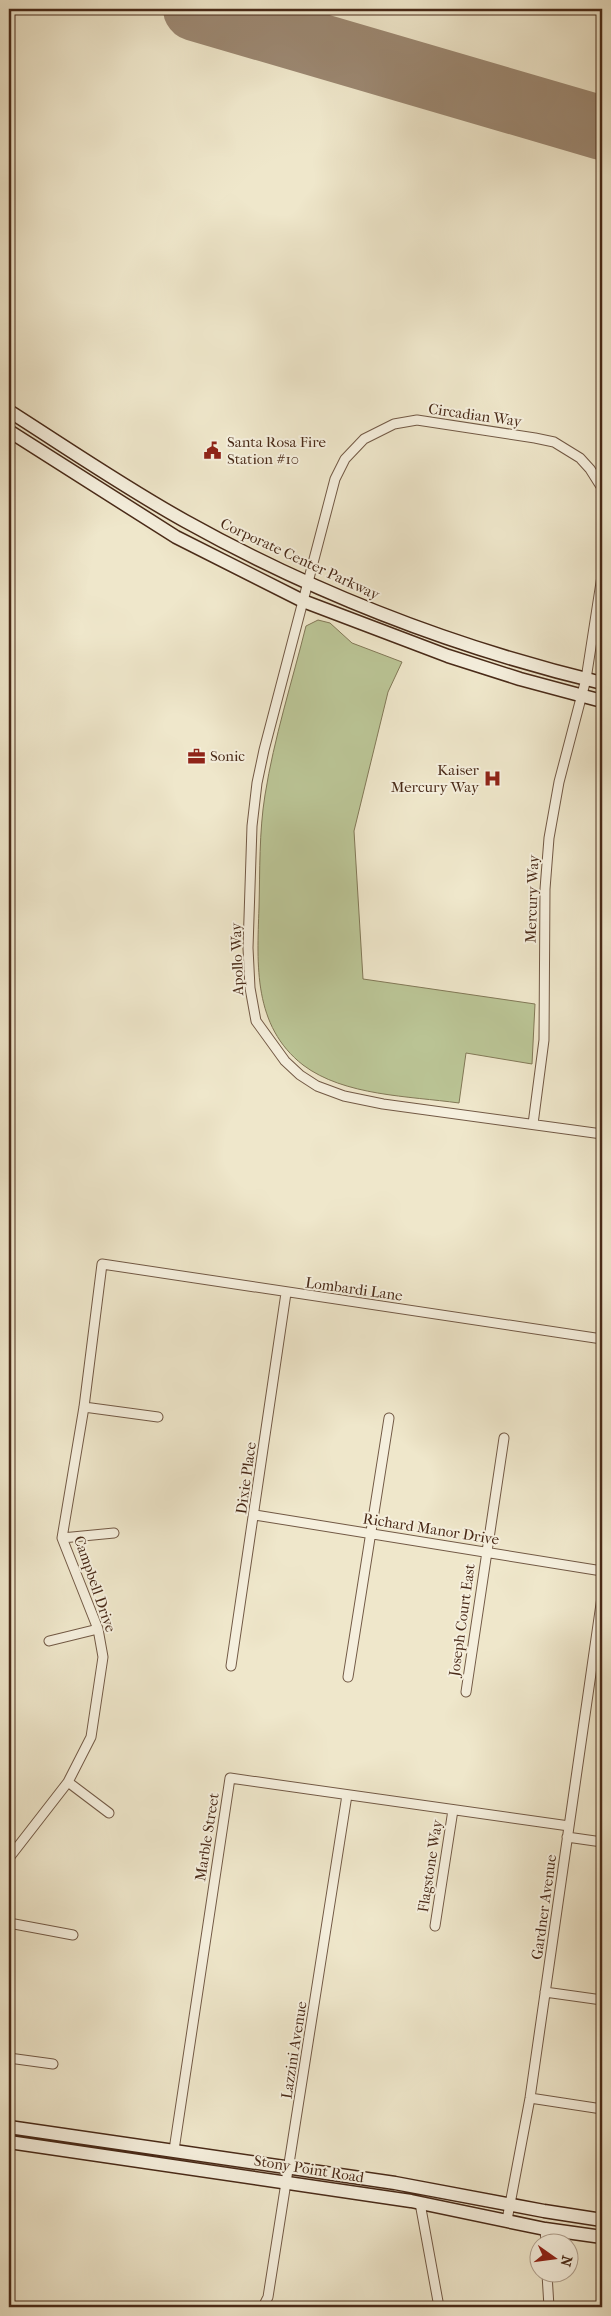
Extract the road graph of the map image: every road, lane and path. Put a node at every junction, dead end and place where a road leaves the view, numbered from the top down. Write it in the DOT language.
graph roads {
  1 [pos="9,411"];
  2 [pos="9,431"];
  3 [pos="602,488"];
  4 [pos="602,576"];
  5 [pos="308,583"];
  6 [pos="303,601"];
  7 [pos="586,679"];
  8 [pos="602,683"];
  9 [pos="582,696"];
  10 [pos="602,701"];
  11 [pos="534,1124"];
  12 [pos="602,1134"];
  13 [pos="102,1264"];
  14 [pos="286,1293"];
  15 [pos="602,1339"];
  16 [pos="84,1407"];
  17 [pos="158,1417"];
  18 [pos="389,1418"];
  19 [pos="504,1438"];
  20 [pos="255,1515"];
  21 [pos="114,1533"];
  22 [pos="372,1534"];
  23 [pos="62,1538"];
  24 [pos="486,1552"];
  25 [pos="602,1571"];
  26 [pos="602,1596"];
  27 [pos="98,1628"];
  28 [pos="49,1641"];
  29 [pos="231,1666"];
  30 [pos="348,1677"];
  31 [pos="466,1692"];
  32 [pos="68,1782"];
  33 [pos="347,1795"];
  34 [pos="453,1810"];
  35 [pos="109,1813"];
  36 [pos="569,1826"];
  37 [pos="567,1837"];
  38 [pos="602,1842"];
  39 [pos="9,1858"];
  40 [pos="9,1922"];
  41 [pos="435,1926"];
  42 [pos="73,1935"];
  43 [pos="545,1992"];
  44 [pos="602,2000"];
  45 [pos="9,2058"];
  46 [pos="53,2064"];
  47 [pos="530,2098"];
  48 [pos="602,2109"];
  49 [pos="9,2127"];
  50 [pos="9,2142"];
  51 [pos="174,2150"];
  52 [pos="289,2168"];
  53 [pos="287,2183"];
  54 [pos="420,2203"];
  55 [pos="510,2205"];
  56 [pos="508,2220"];
  57 [pos="602,2220"];
  58 [pos="545,2228"];
  59 [pos="545,2234"];
  60 [pos="602,2237"];
  61 [pos="548,2284"];
  62 [pos="263,2307"];
  63 [pos="439,2307"];
  64 [pos="549,2307"];
  1 -- 5 [label="street, Corporate Center Parkway"];
  2 -- 6 [label="street"];
  3 -- 5 [label="street, Circadian Way"];
  4 -- 7 [label="street"];
  5 -- 6 [label="street, Apollo Way"];
  5 -- 7 [label="street, Corporate Center Parkway"];
  6 -- 9 [label="street"];
  6 -- 11 [label="street, Apollo Way"];
  7 -- 8 [label="street, Corporate Center Parkway"];
  7 -- 9 [label="street, Mercury Way"];
  9 -- 10 [label="street"];
  9 -- 11 [label="street, Mercury Way"];
  11 -- 12 [label="street, Apollo Way"];
  13 -- 14 [label="street, Lombardi Lane"];
  13 -- 16 [label="street, Campbell Drive"];
  14 -- 15 [label="street, Lombardi Lane"];
  14 -- 20 [label="street, Dixie Place"];
  16 -- 17 [label="street"];
  16 -- 23 [label="street, Campbell Drive"];
  18 -- 22 [label="street"];
  19 -- 24 [label="street, Joseph Court East"];
  20 -- 22 [label="street, Richard Manor Drive"];
  20 -- 29 [label="street, Dixie Place"];
  21 -- 23 [label="street"];
  22 -- 24 [label="street, Richard Manor Drive"];
  22 -- 30 [label="street"];
  23 -- 27 [label="street, Campbell Drive"];
  24 -- 25 [label="street, Richard Manor Drive"];
  24 -- 31 [label="street, Joseph Court East"];
  26 -- 36 [label="street, Gardner Avenue"];
  27 -- 28 [label="street"];
  27 -- 32 [label="street, Campbell Drive"];
  32 -- 35 [label="street"];
  32 -- 39 [label="street, Campbell Drive"];
  33 -- 34 [label="street, Marble Street"];
  33 -- 51 [label="street, Marble Street"];
  33 -- 52 [label="street, Lazzini Avenue"];
  34 -- 36 [label="street, Marble Street"];
  34 -- 41 [label="street, Flagstone Way"];
  36 -- 37 [label="street, Gardner Avenue"];
  37 -- 38 [label="street"];
  37 -- 43 [label="street, Gardner Avenue"];
  40 -- 42 [label="street"];
  43 -- 44 [label="street"];
  43 -- 47 [label="street, Gardner Avenue"];
  45 -- 46 [label="street"];
  47 -- 48 [label="street"];
  47 -- 55 [label="street, Gardner Avenue"];
  49 -- 51 [label="street, Stony Point Road"];
  50 -- 53 [label="street, Stony Point Road"];
  51 -- 52 [label="street, Stony Point Road"];
  52 -- 53 [label="street, Lazzini Avenue"];
  52 -- 55 [label="street, Stony Point Road"];
  53 -- 54 [label="street, Stony Point Road"];
  53 -- 62 [label="street, Lazzini Avenue"];
  54 -- 56 [label="street, Stony Point Road"];
  54 -- 63 [label="street"];
  55 -- 56 [label="street, Gardner Avenue"];
  55 -- 57 [label="street, Stony Point Road"];
  56 -- 58 [label="street, Stony Point Road"];
  58 -- 59 [label="street"];
  58 -- 60 [label="street, Stony Point Road"];
  61 -- 64 [label="street"];
}
